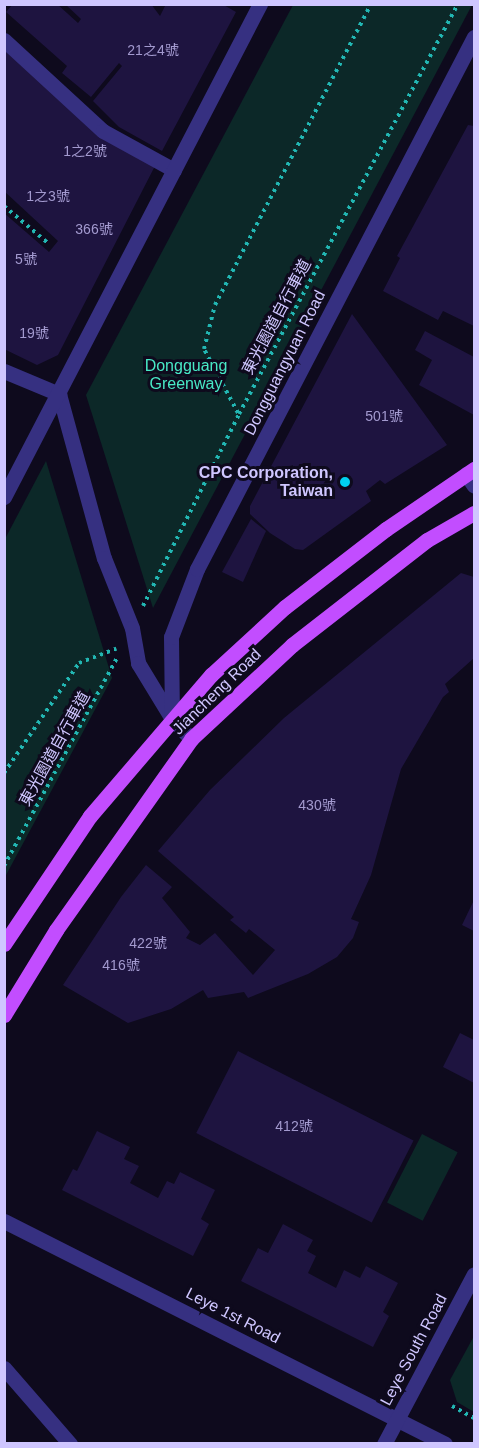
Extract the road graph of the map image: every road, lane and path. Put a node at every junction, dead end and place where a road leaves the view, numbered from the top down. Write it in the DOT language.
graph roads {
  1 [pos="260,4"];
  2 [pos="371,4"];
  3 [pos="458,4"];
  4 [pos="474,37"];
  5 [pos="4,40"];
  6 [pos="174,170"];
  7 [pos="4,206"];
  8 [pos="49,244"];
  9 [pos="4,371"];
  10 [pos="59,394"];
  11 [pos="239,414"];
  12 [pos="472,476"];
  13 [pos="4,496"];
  14 [pos="474,513"];
  15 [pos="132,628"];
  16 [pos="172,719"];
  17 [pos="191,740"];
  18 [pos="4,773"];
  19 [pos="4,866"];
  20 [pos="4,944"];
  21 [pos="4,1015"];
  22 [pos="4,1221"];
  23 [pos="474,1274"];
  24 [pos="4,1368"];
  25 [pos="452,1406"];
  26 [pos="474,1418"];
  27 [pos="397,1420"];
  28 [pos="70,1443"];
  29 [pos="384,1443"];
  30 [pos="445,1443"];
  1 -- 6 [label="street"];
  2 -- 11 [label="path"];
  3 -- 11 [label="path, 東光園道自行車道"];
  4 -- 16 [label="street, Dongguangyuan Road"];
  5 -- 6 [label="street"];
  6 -- 10 [label="street"];
  7 -- 8 [label="path"];
  9 -- 10 [label="street"];
  10 -- 13 [label="street"];
  10 -- 15 [label="street"];
  11 -- 15 [label="path, 東光園道自行車道"];
  12 -- 16 [label="main road, Jiancheng Road"];
  14 -- 17 [label="main road, Jiancheng Road"];
  15 -- 16 [label="street"];
  16 -- 17 [label="street"];
  16 -- 20 [label="main road, Jiancheng Road"];
  17 -- 21 [label="main road, Jiancheng Road"];
  18 -- 19 [label="path, 東光園道自行車道"];
  22 -- 27 [label="street, Leye 1st Road"];
  23 -- 27 [label="street, Leye South Road"];
  24 -- 28 [label="street"];
  25 -- 26 [label="path"];
  27 -- 29 [label="street, Leye South Road"];
  27 -- 30 [label="street, Leye 1st Road"];
}
